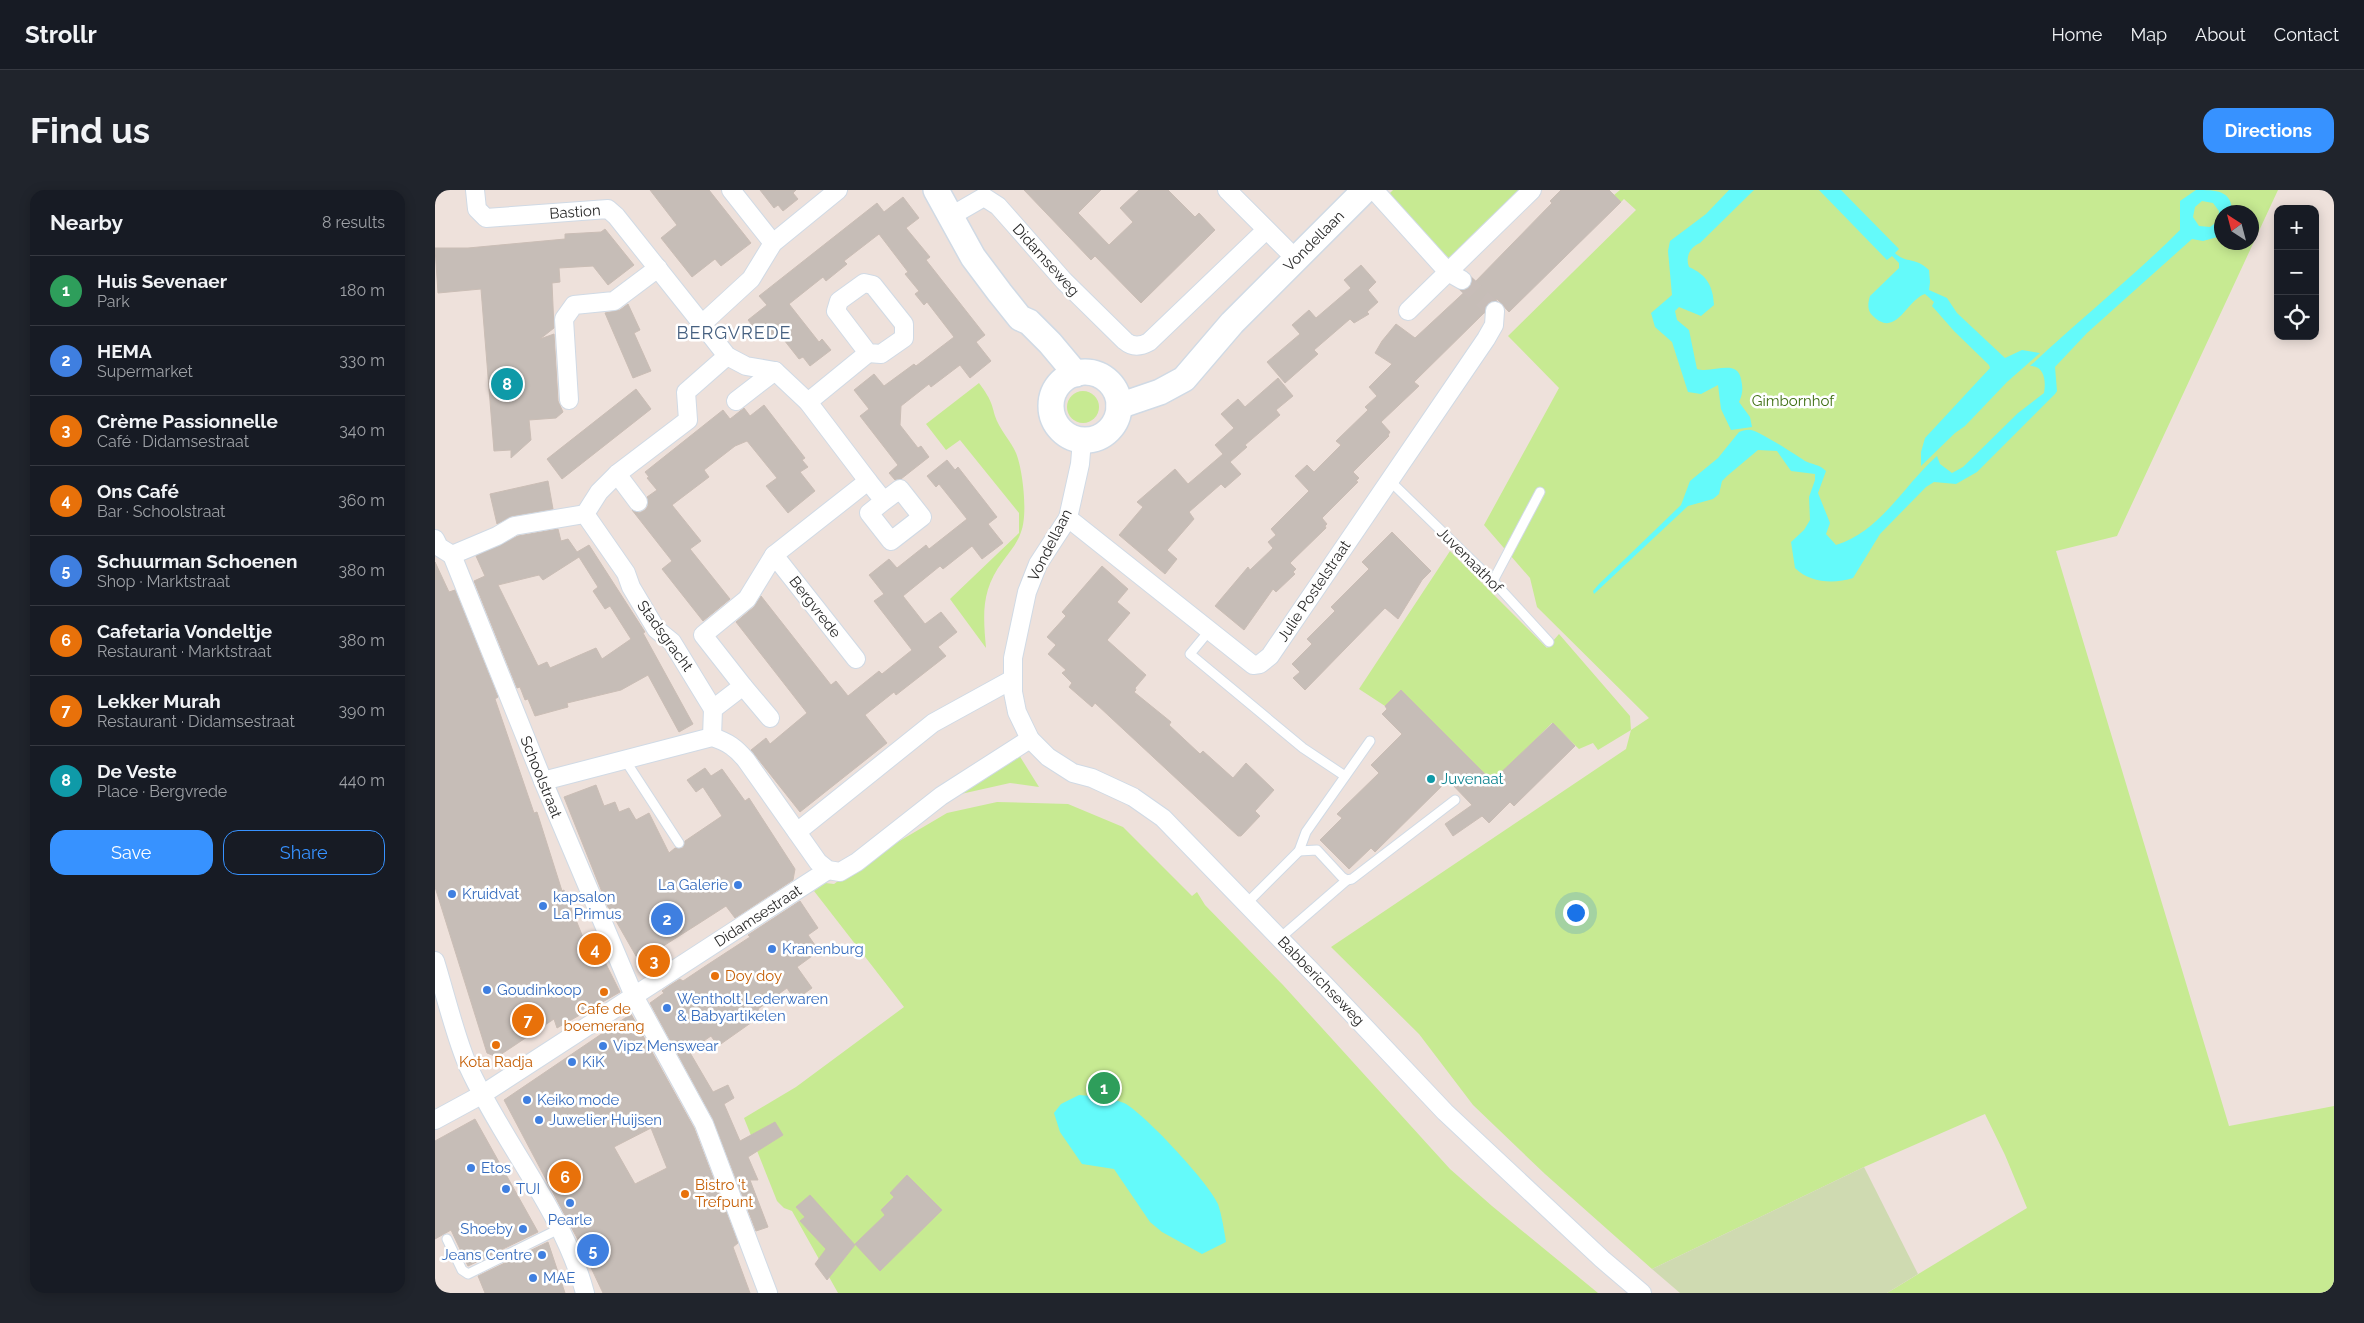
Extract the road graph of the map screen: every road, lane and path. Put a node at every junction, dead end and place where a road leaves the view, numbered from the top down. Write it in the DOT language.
graph roads {
  1 [pos="475,190"];
  2 [pos="731,190"];
  3 [pos="838,190"];
  4 [pos="936,190"];
  5 [pos="1227,190"];
  6 [pos="1365,190"];
  7 [pos="1374,190"];
  8 [pos="1532,190"];
  9 [pos="951,216"];
  10 [pos="1266,230"];
  11 [pos="773,243"];
  12 [pos="1295,258"];
  13 [pos="658,268"];
  14 [pos="1455,276"];
  15 [pos="1408,311"];
  16 [pos="1495,311"];
  17 [pos="702,324"];
  18 [pos="868,353"];
  19 [pos="727,356"];
  20 [pos="775,371"];
  21 [pos="1067,379"];
  22 [pos="1116,397"];
  23 [pos="569,400"];
  24 [pos="735,401"];
  25 [pos="808,402"];
  26 [pos="1082,440"];
  27 [pos="617,474"];
  28 [pos="1389,480"];
  29 [pos="868,481"];
  30 [pos="1540,492"];
  31 [pos="884,501"];
  32 [pos="638,502"];
  33 [pos="585,514"];
  34 [pos="1068,518"];
  35 [pos="435,541"];
  36 [pos="774,555"];
  37 [pos="452,556"];
  38 [pos="1493,581"];
  39 [pos="1209,631"];
  40 [pos="1549,642"];
  41 [pos="856,659"];
  42 [pos="1013,679"];
  43 [pos="743,686"];
  44 [pos="713,708"];
  45 [pos="770,718"];
  46 [pos="712,737"];
  47 [pos="1030,739"];
  48 [pos="1370,741"];
  49 [pos="625,760"];
  50 [pos="1345,776"];
  51 [pos="543,781"];
  52 [pos="1455,800"];
  53 [pos="797,832"];
  54 [pos="679,843"];
  55 [pos="1299,851"];
  56 [pos="828,870"];
  57 [pos="1347,880"];
  58 [pos="1246,904"];
  59 [pos="1280,938"];
  60 [pos="435,961"];
  61 [pos="634,996"];
  62 [pos="483,1094"];
  63 [pos="435,1120"];
  64 [pos="559,1230"];
  65 [pos="447,1240"];
  66 [pos="585,1293"];
  67 [pos="768,1293"];
  68 [pos="1643,1293"];
  1 -- 13 [label="street, Bastion"];
  2 -- 11 [label="street"];
  3 -- 11 [label="street"];
  4 -- 9 [label="street"];
  5 -- 10 [label="street"];
  6 -- 12 [label="street, Vondellaan"];
  7 -- 14 [label="street"];
  8 -- 14 [label="street"];
  9 -- 10 [label="street, Didamseweg"];
  9 -- 21 [label="street"];
  10 -- 12 [label="street"];
  11 -- 17 [label="street"];
  12 -- 22 [label="street, Vondellaan"];
  13 -- 17 [label="street, Bastion"];
  13 -- 23 [label="street"];
  14 -- 15 [label="street"];
  16 -- 28 [label="street, Julie Postelstraat"];
  17 -- 19 [label="street"];
  18 -- 25 [label="street"];
  19 -- 20 [label="street"];
  19 -- 27 [label="street"];
  20 -- 24 [label="street"];
  20 -- 25 [label="street"];
  21 -- 22 [label="street"];
  21 -- 26 [label="street"];
  22 -- 26 [label="street"];
  25 -- 29 [label="street"];
  26 -- 34 [label="street, Vondellaan"];
  27 -- 32 [label="street"];
  27 -- 33 [label="street"];
  28 -- 38 [label="lane, Juvenaathof"];
  28 -- 39 [label="street, Julie Postelstraat"];
  29 -- 31 [label="street"];
  29 -- 36 [label="street"];
  30 -- 38 [label="lane"];
  33 -- 37 [label="street"];
  33 -- 44 [label="street, Stadsgracht"];
  34 -- 39 [label="street, Julie Postelstraat"];
  34 -- 42 [label="street, Vondellaan"];
  35 -- 37 [label="street"];
  36 -- 41 [label="street, Bergvrede"];
  36 -- 43 [label="street"];
  37 -- 51 [label="street, Schoolstraat"];
  38 -- 40 [label="lane, Juvenaathof"];
  39 -- 50 [label="lane"];
  42 -- 47 [label="street, Babberichseweg"];
  42 -- 53 [label="street"];
  43 -- 44 [label="street"];
  43 -- 45 [label="street"];
  44 -- 46 [label="street"];
  46 -- 49 [label="street"];
  46 -- 53 [label="street"];
  47 -- 56 [label="street, Didamsestraat"];
  47 -- 58 [label="street, Babberichseweg"];
  48 -- 50 [label="lane"];
  49 -- 51 [label="street"];
  49 -- 54 [label="lane"];
  50 -- 55 [label="lane"];
  51 -- 61 [label="street, Schoolstraat"];
  52 -- 57 [label="lane"];
  53 -- 56 [label="street"];
  55 -- 57 [label="lane"];
  55 -- 58 [label="lane"];
  56 -- 61 [label="street, Didamsestraat"];
  57 -- 59 [label="lane"];
  58 -- 59 [label="street, Babberichseweg"];
  59 -- 68 [label="street, Babberichseweg"];
  60 -- 62 [label="street"];
  61 -- 62 [label="street, Didamsestraat"];
  61 -- 67 [label="street, Schoolstraat"];
  62 -- 63 [label="street, Didamsestraat"];
  62 -- 64 [label="street"];
  64 -- 65 [label="lane"];
  64 -- 66 [label="street"];
}
